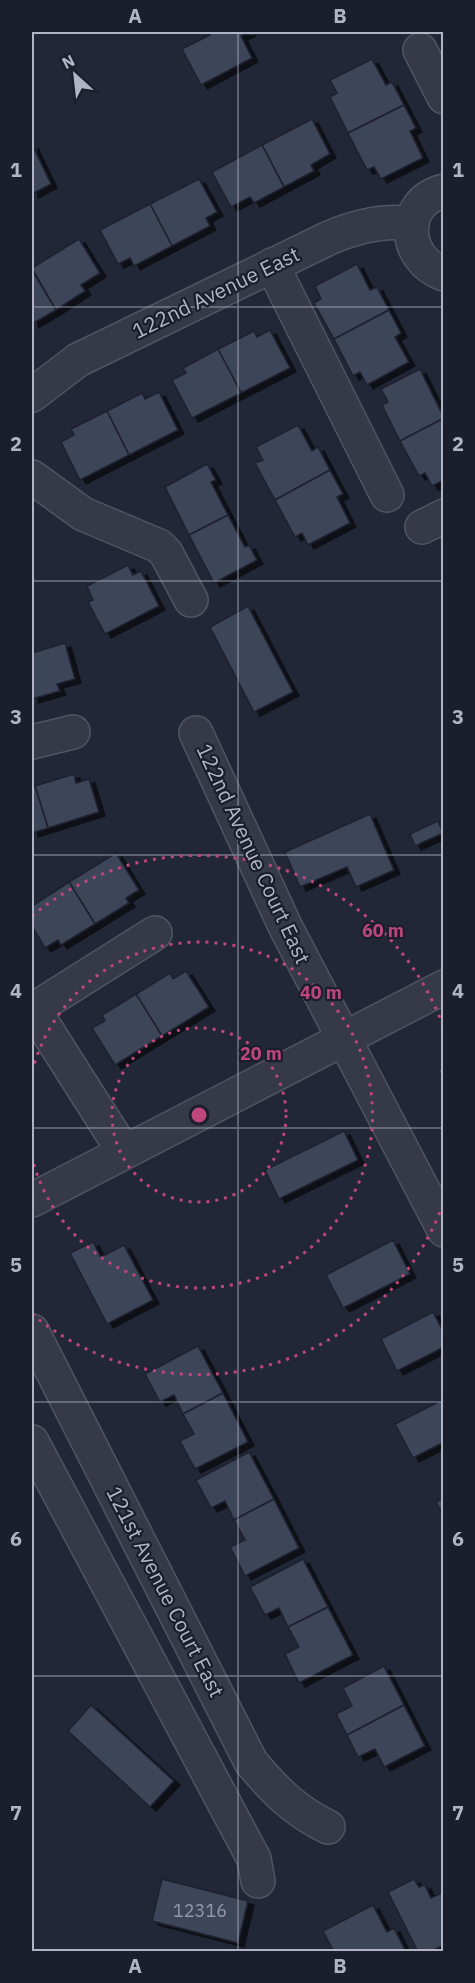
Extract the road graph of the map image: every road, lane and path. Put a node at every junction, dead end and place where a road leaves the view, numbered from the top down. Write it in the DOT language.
graph roads {
  1 [pos="420,50"];
  2 [pos="444,97"];
  3 [pos="444,191"];
  4 [pos="412,224"];
  5 [pos="272,265"];
  6 [pos="444,273"];
  7 [pos="32,395"];
  8 [pos="32,477"];
  9 [pos="387,495"];
  10 [pos="191,600"];
  11 [pos="73,732"];
  12 [pos="196,733"];
  13 [pos="32,742"];
  14 [pos="155,933"];
  15 [pos="444,987"];
  16 [pos="32,1008"];
  17 [pos="342,1039"];
  18 [pos="124,1152"];
  19 [pos="32,1200"];
  20 [pos="442,1221"];
  21 [pos="32,1331"];
  22 [pos="32,1443"];
  23 [pos="328,1827"];
  24 [pos="258,1881"];
  1 -- 2 [label="street"];
  3 -- 4 [label="street"];
  4 -- 5 [label="street, 122nd Avenue East"];
  4 -- 6 [label="street"];
  5 -- 7 [label="street, 122nd Avenue East"];
  5 -- 9 [label="street"];
  8 -- 10 [label="street"];
  11 -- 13 [label="street"];
  12 -- 17 [label="street, 122nd Avenue Court East"];
  14 -- 16 [label="street"];
  15 -- 17 [label="street"];
  16 -- 18 [label="street"];
  17 -- 18 [label="street"];
  17 -- 20 [label="street, 122nd Avenue Court East"];
  18 -- 19 [label="street"];
  21 -- 23 [label="street, 121st Avenue Court East"];
  22 -- 24 [label="street"];
}
